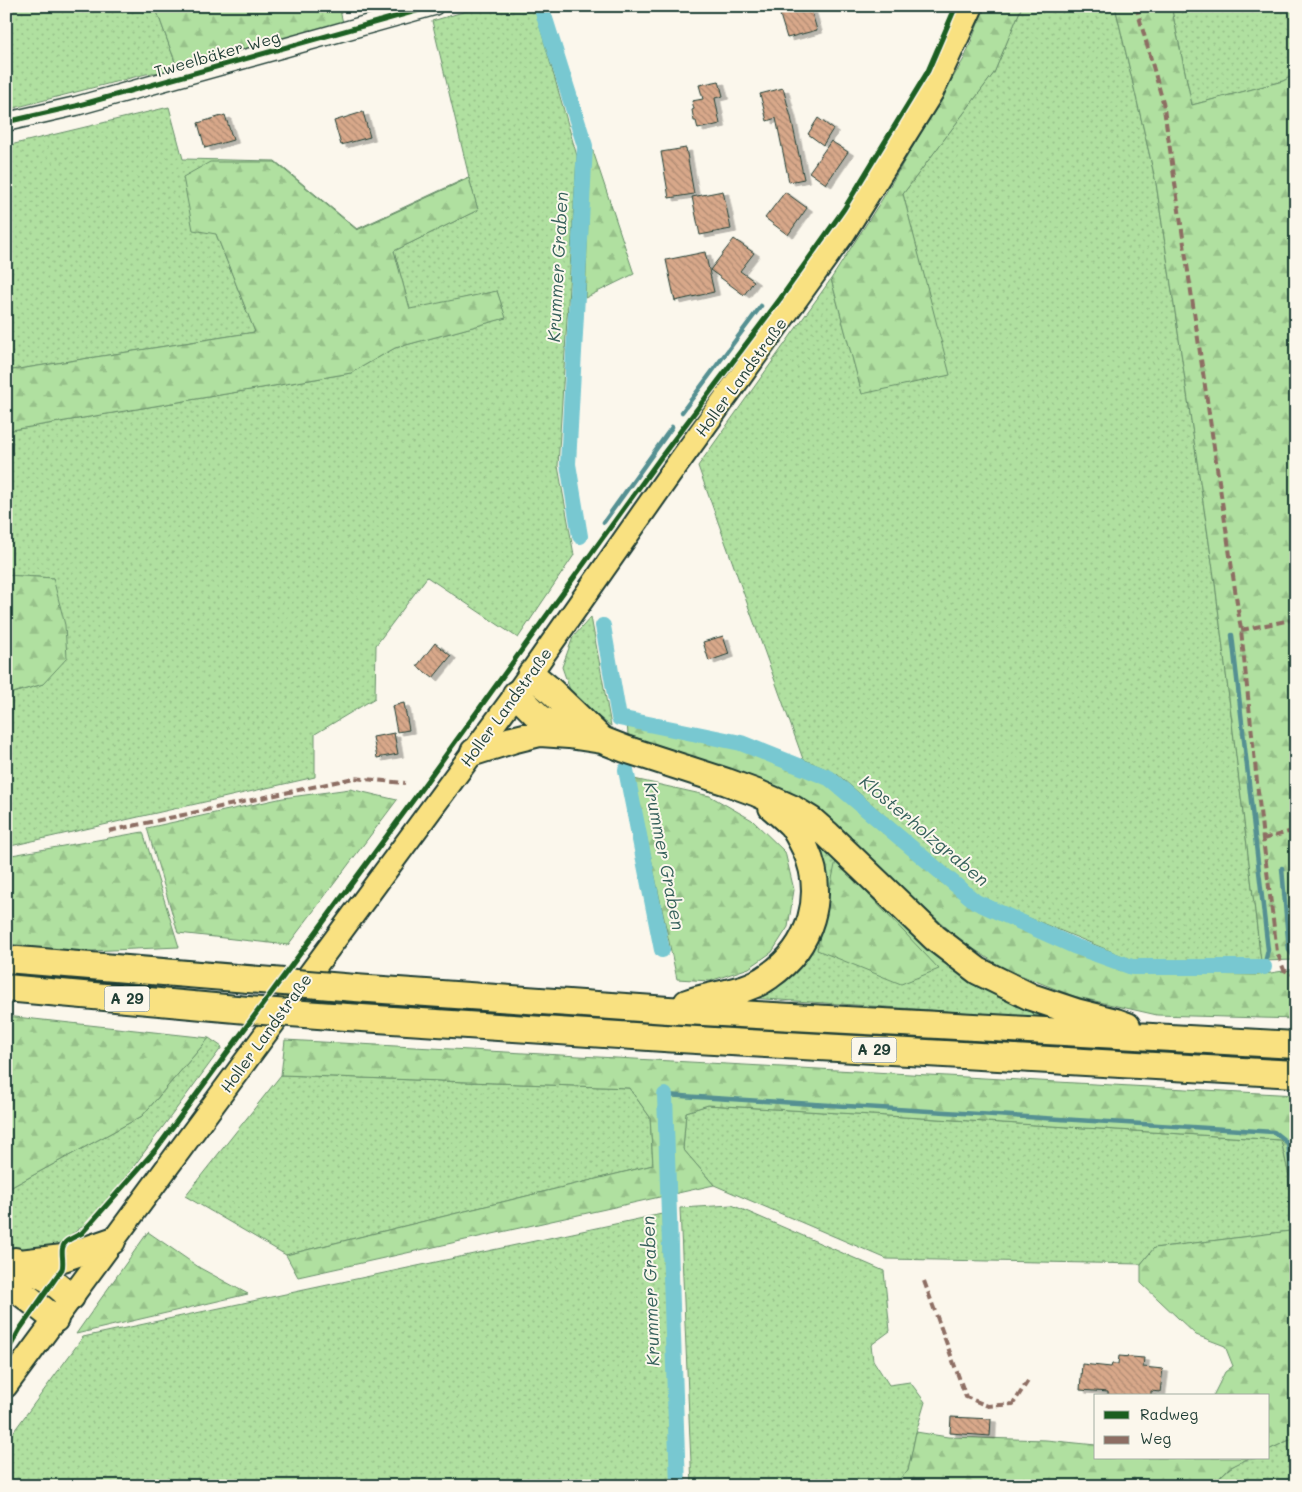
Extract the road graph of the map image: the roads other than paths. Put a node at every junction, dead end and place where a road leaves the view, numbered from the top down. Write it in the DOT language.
graph roads {
  1 [pos="434,6"];
  2 [pos="972,6"];
  3 [pos="6,122"];
  4 [pos="524,684"];
  5 [pos="569,735"];
  6 [pos="602,740"];
  7 [pos="474,752"];
  8 [pos="757,793"];
  9 [pos="6,959"];
  10 [pos="6,988"];
  11 [pos="668,1010"];
  12 [pos="1158,1038"];
  13 [pos="1296,1045"];
  14 [pos="1296,1074"];
  15 [pos="112,1241"];
  16 [pos="11,1267"];
  17 [pos="71,1297"];
  18 [pos="55,1319"];
  19 [pos="6,1386"];
  1 -- 3 [label="street, Tweelbäker Weg"];
  2 -- 4 [label="main road, Holler Landstraße"];
  4 -- 5 [label="highway"];
  4 -- 6 [label="highway"];
  4 -- 7 [label="main road, Holler Landstraße"];
  5 -- 6 [label="highway"];
  5 -- 7 [label="highway"];
  6 -- 8 [label="highway"];
  7 -- 15 [label="main road, Holler Landstraße"];
  8 -- 11 [label="highway"];
  8 -- 12 [label="highway"];
  9 -- 11 [label="highway, A 29, bridge"];
  10 -- 14 [label="highway, A 29, bridge"];
  11 -- 12 [label="highway, A 29"];
  12 -- 13 [label="highway, A 29"];
  15 -- 16 [label="highway"];
  15 -- 17 [label="main road, Holler Landstraße"];
  16 -- 17 [label="highway"];
  16 -- 18 [label="highway"];
  17 -- 18 [label="main road, Holler Landstraße"];
  18 -- 19 [label="main road, Holler Landstraße"];
}
